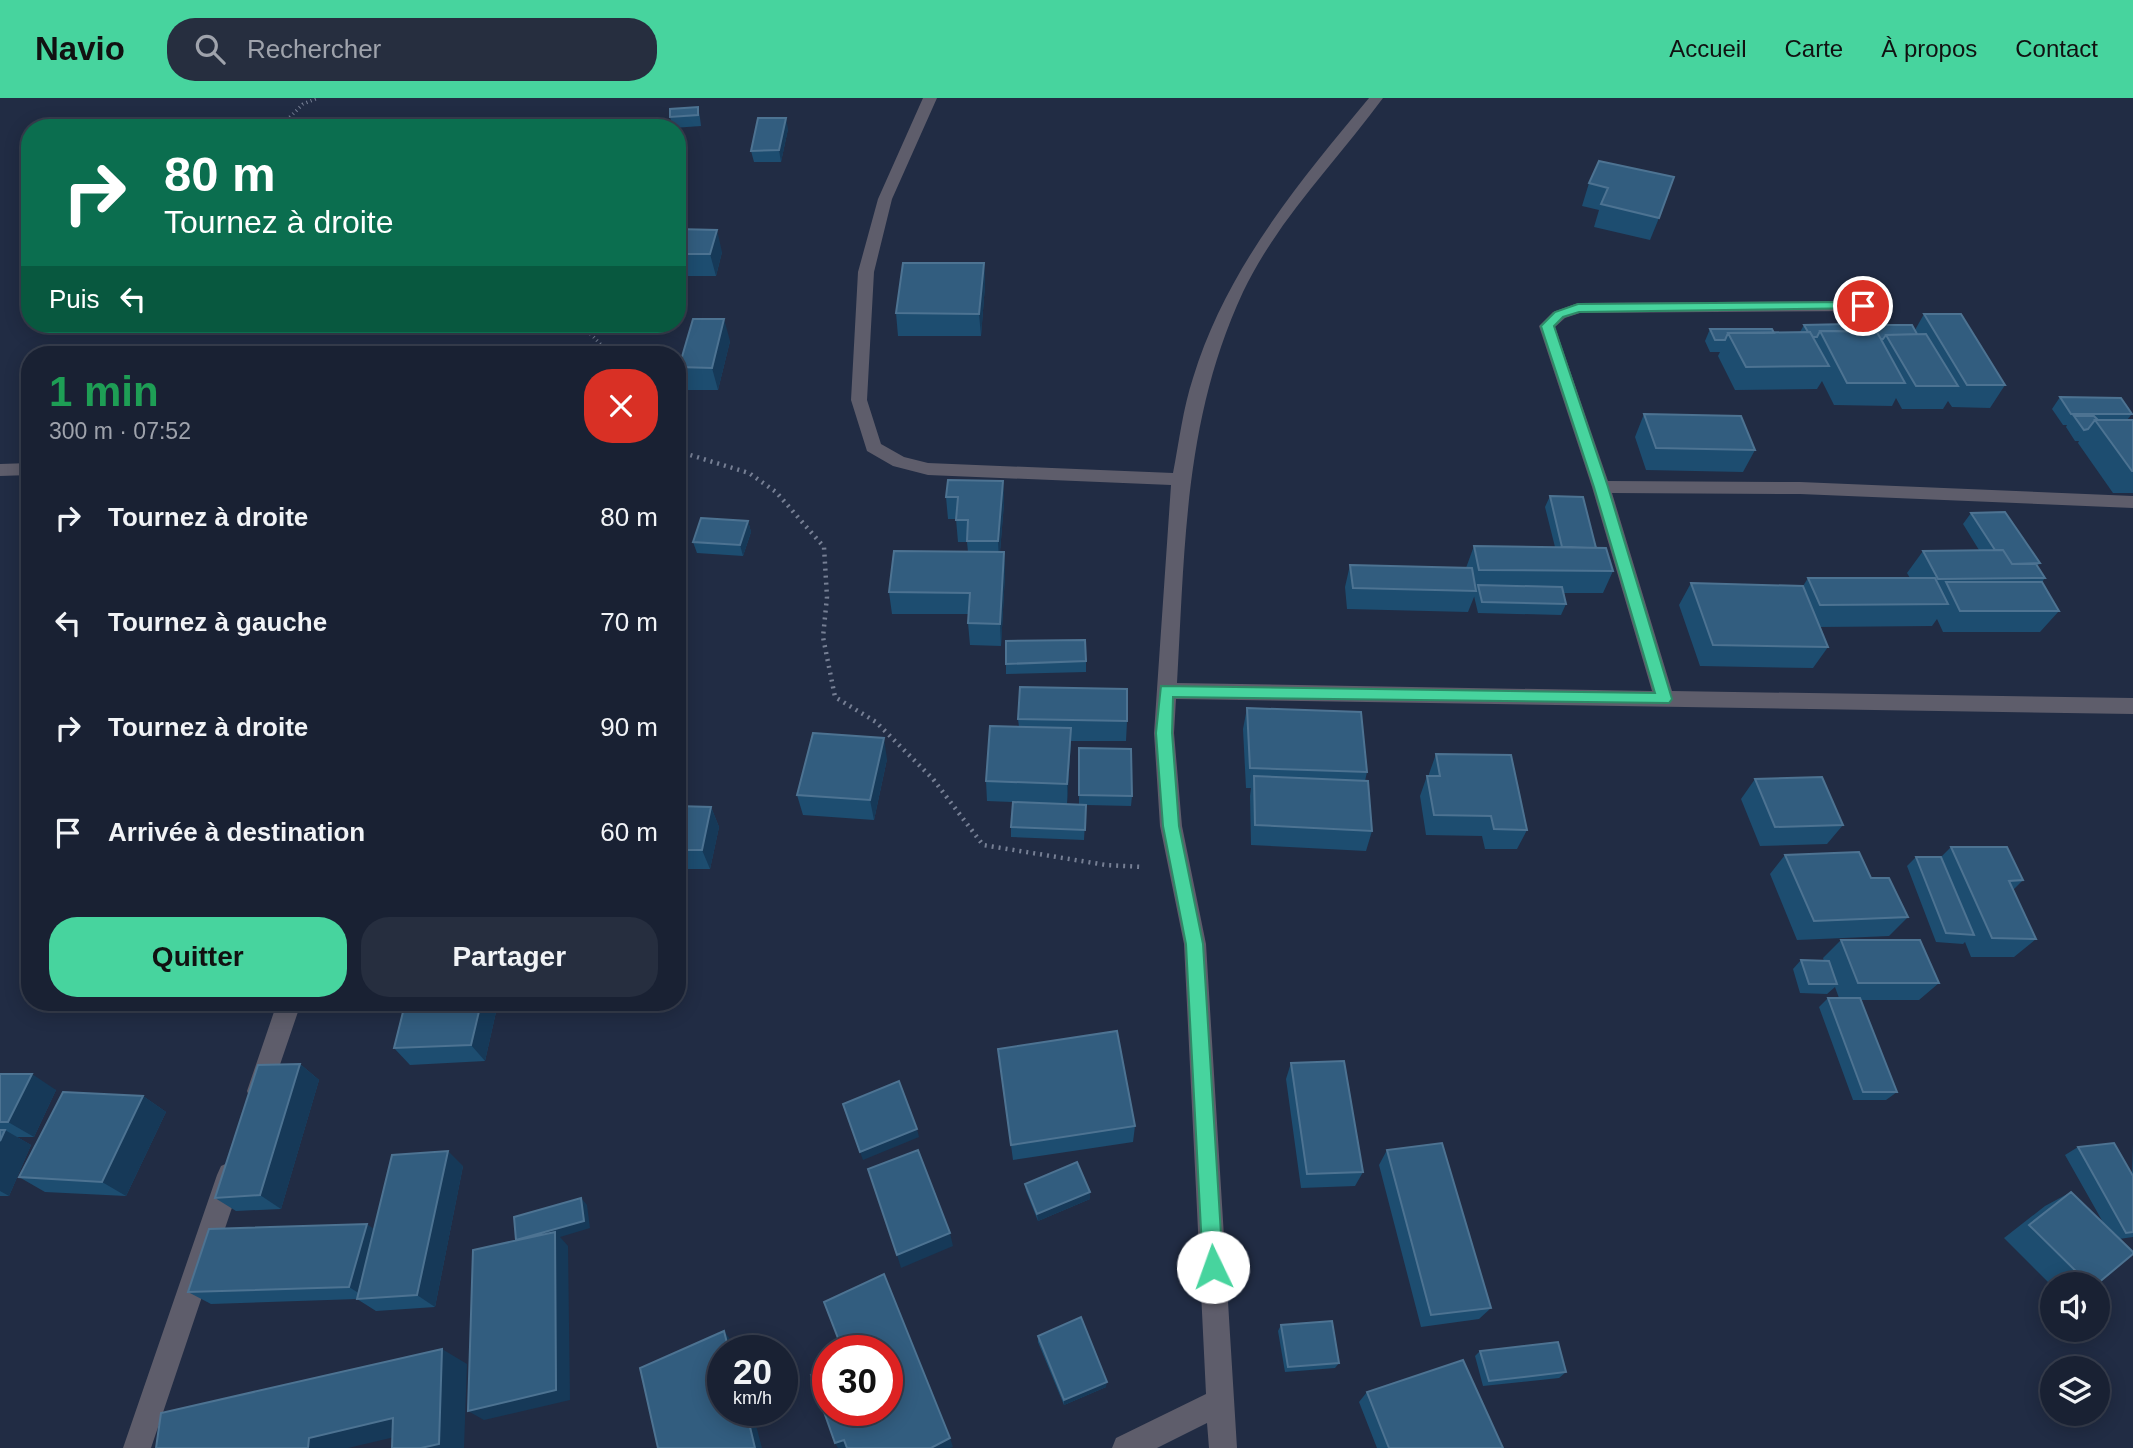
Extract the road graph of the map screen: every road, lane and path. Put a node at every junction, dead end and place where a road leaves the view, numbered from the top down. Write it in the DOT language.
graph roads {
  1 [pos="318,98"];
  2 [pos="930,98"];
  3 [pos="1376,98"];
  4 [pos="288,119"];
  5 [pos="1863,306"];
  6 [pos="590,333"];
  7 [pos="602,346"];
  8 [pos="686,454"];
  9 [pos="0,470"];
  10 [pos="21,470"];
  11 [pos="1180,479"];
  12 [pos="1601,487"];
  13 [pos="2133,502"];
  14 [pos="1166,691"];
  15 [pos="1664,699"];
  16 [pos="2133,706"];
  17 [pos="1179,868"];
  18 [pos="286,1011"];
  19 [pos="249,1121"];
  20 [pos="240,1147"];
  21 [pos="1221,1402"];
  22 [pos="137,1448"];
  23 [pos="1126,1448"];
  24 [pos="1223,1448"];
  1 -- 4 [label="path"];
  2 -- 11 [label="street"];
  3 -- 11 [label="street"];
  5 -- 12 [label="street"];
  6 -- 7 [label="path"];
  8 -- 17 [label="path"];
  9 -- 10 [label="street"];
  11 -- 14 [label="street"];
  12 -- 13 [label="street"];
  12 -- 15 [label="street"];
  14 -- 15 [label="street"];
  14 -- 17 [label="street"];
  15 -- 16 [label="street"];
  17 -- 21 [label="street"];
  18 -- 19 [label="street"];
  20 -- 22 [label="street"];
  21 -- 23 [label="street"];
  21 -- 24 [label="street"];
}
